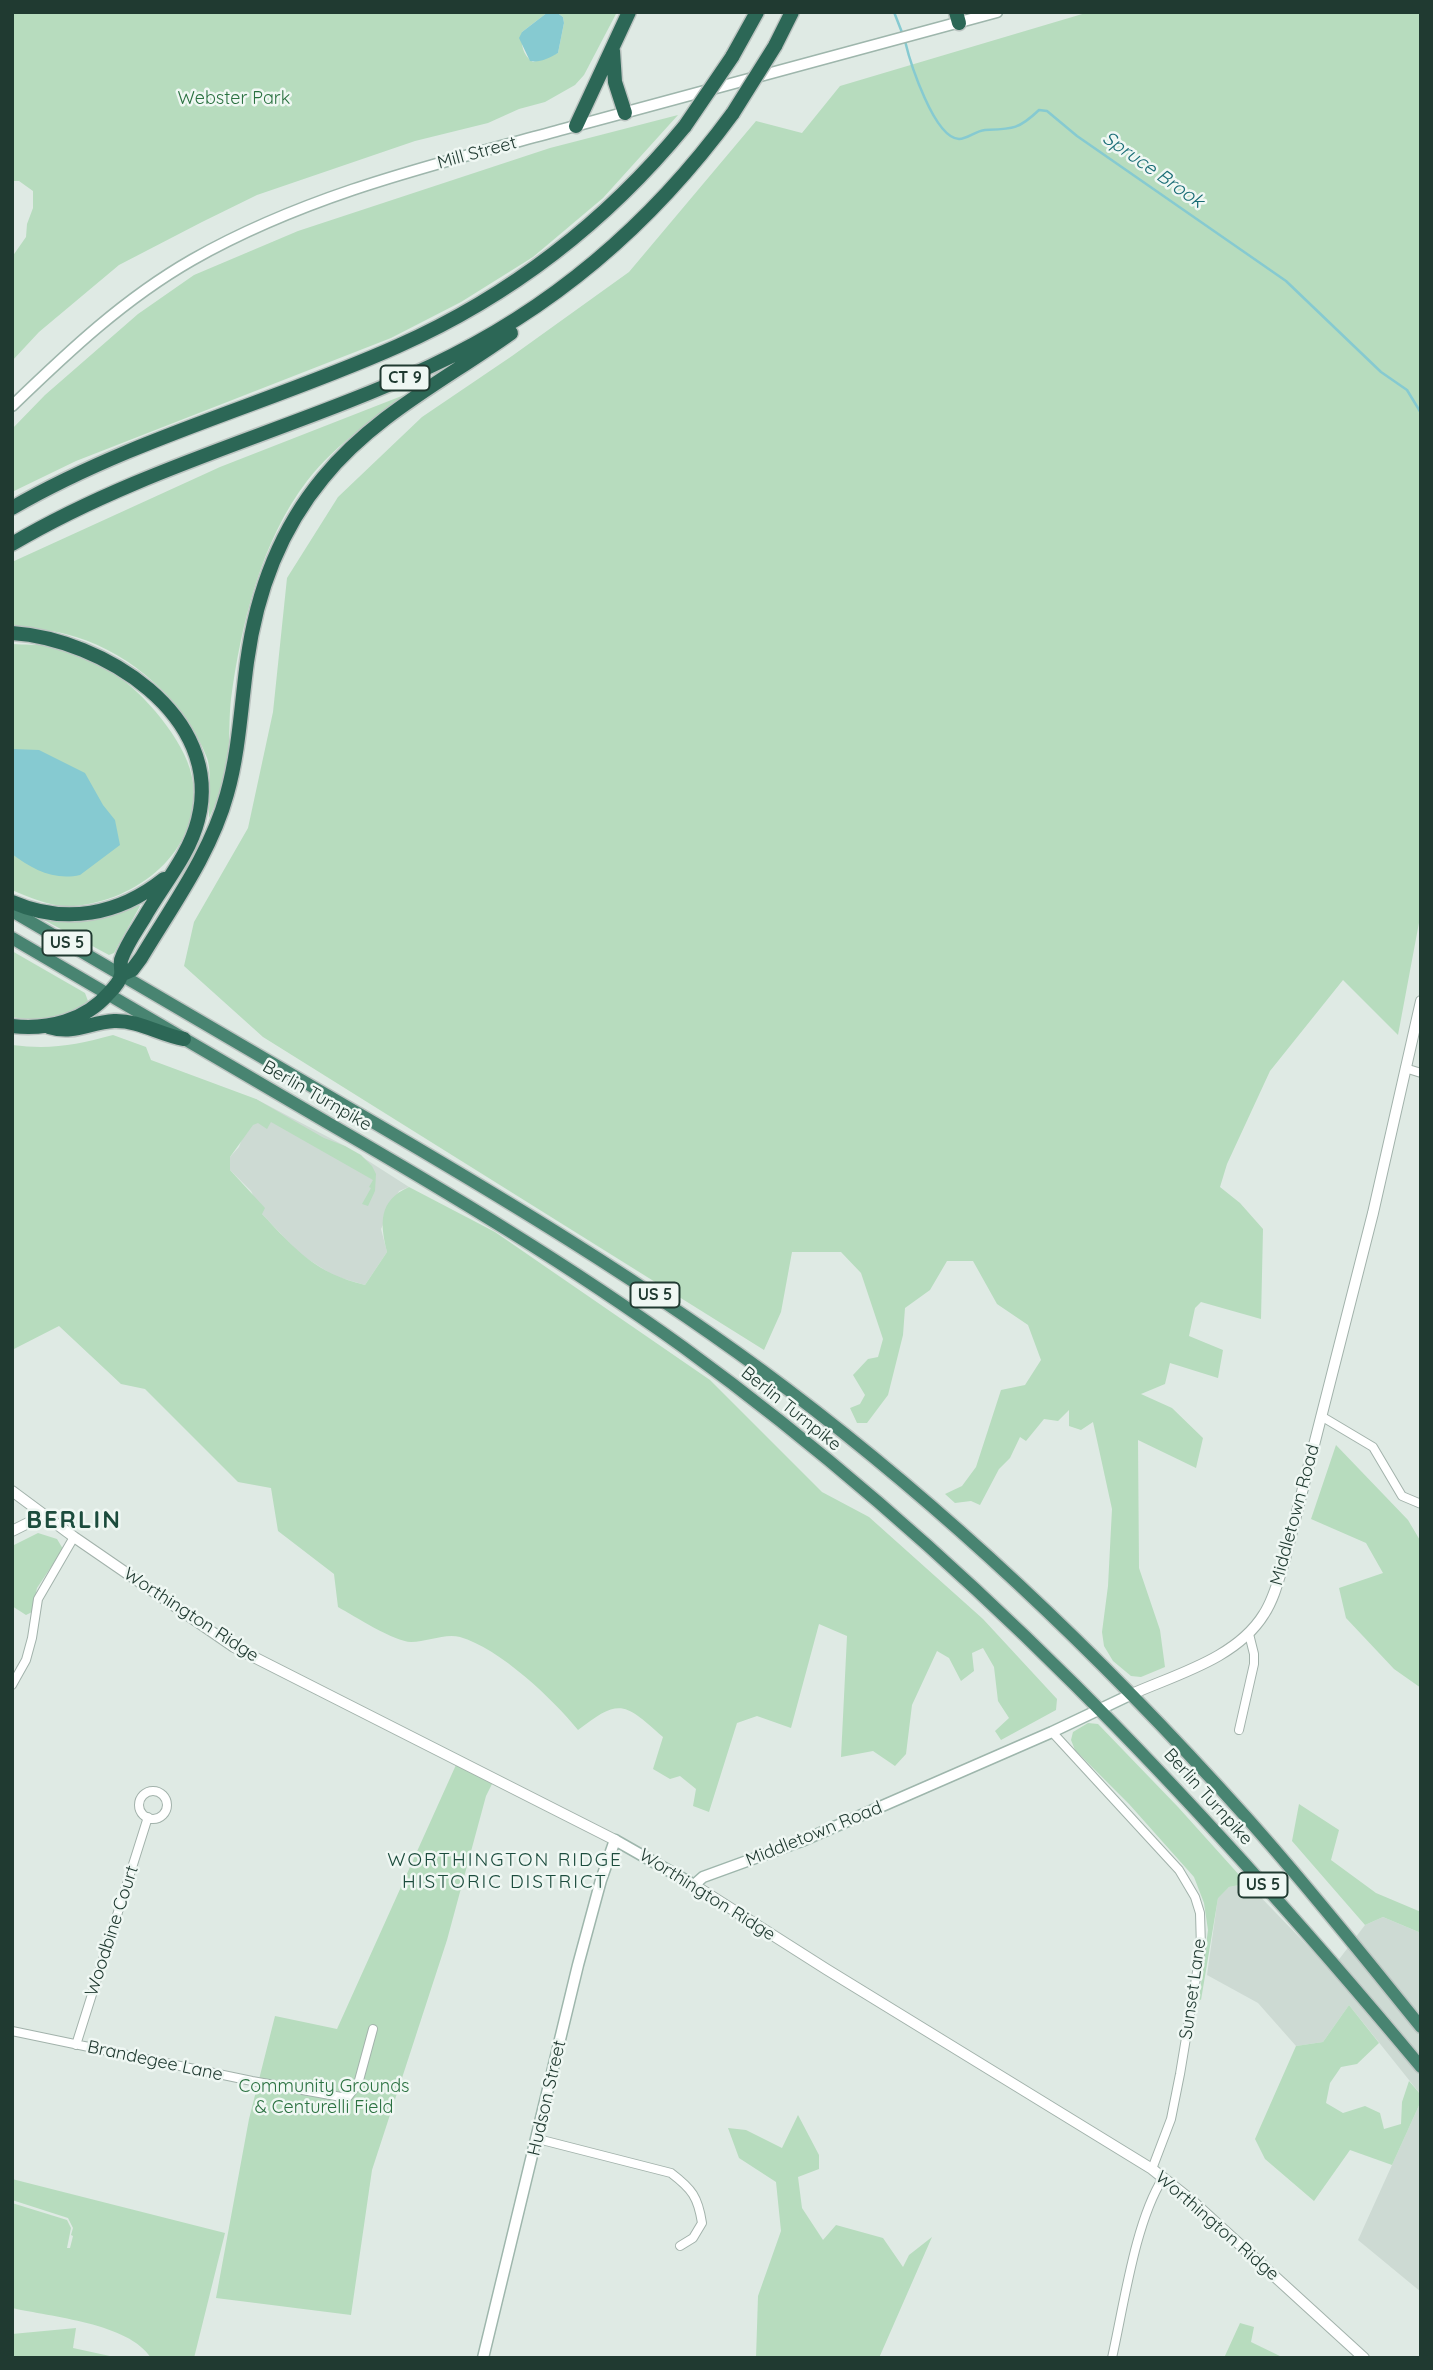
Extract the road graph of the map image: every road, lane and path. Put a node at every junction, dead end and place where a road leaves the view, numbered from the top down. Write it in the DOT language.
graph roads {
  1 [pos="629,12"];
  2 [pos="757,12"];
  3 [pos="792,12"];
  4 [pos="997,12"];
  5 [pos="958,17"];
  6 [pos="614,43"];
  7 [pos="625,113"];
  8 [pos="576,126"];
  9 [pos="542,302"];
  10 [pos="12,406"];
  11 [pos="12,508"];
  12 [pos="12,544"];
  13 [pos="12,633"];
  14 [pos="173,872"];
  15 [pos="12,902"];
  16 [pos="12,911"];
  17 [pos="12,938"];
  18 [pos="121,975"];
  19 [pos="108,994"];
  20 [pos="1421,1001"];
  21 [pos="12,1026"];
  22 [pos="48,1026"];
  23 [pos="184,1039"];
  24 [pos="1405,1068"];
  25 [pos="1421,1073"];
  26 [pos="1321,1416"];
  27 [pos="12,1491"];
  28 [pos="1421,1504"];
  29 [pos="44,1515"];
  30 [pos="12,1531"];
  31 [pos="74,1537"];
  32 [pos="1249,1634"];
  33 [pos="12,1685"];
  34 [pos="1132,1694"];
  35 [pos="1100,1708"];
  36 [pos="1239,1730"];
  37 [pos="1052,1732"];
  38 [pos="148,1817"];
  39 [pos="615,1840"];
  40 [pos="694,1885"];
  41 [pos="1421,2027"];
  42 [pos="373,2029"];
  43 [pos="12,2031"];
  44 [pos="76,2045"];
  45 [pos="1421,2067"];
  46 [pos="538,2139"];
  47 [pos="1152,2169"];
  48 [pos="1163,2178"];
  49 [pos="680,2246"];
  50 [pos="483,2358"];
  51 [pos="1112,2358"];
  52 [pos="1364,2358"];
  1 -- 6 [label="highway"];
  2 -- 11 [label="highway, CT 9, bridge"];
  3 -- 9 [label="highway, CT 9, bridge"];
  4 -- 5 [label="main road, Mill Street"];
  5 -- 7 [label="main road, Mill Street"];
  6 -- 7 [label="highway"];
  6 -- 8 [label="highway"];
  7 -- 8 [label="main road, Mill Street"];
  8 -- 10 [label="main road, Mill Street"];
  9 -- 12 [label="highway, CT 9"];
  9 -- 18 [label="highway"];
  13 -- 14 [label="highway"];
  14 -- 15 [label="highway"];
  14 -- 18 [label="highway"];
  16 -- 18 [label="highway, Berlin Turnpike / US 5"];
  17 -- 19 [label="highway, Berlin Turnpike / US 5"];
  18 -- 19 [label="highway"];
  18 -- 34 [label="highway, Berlin Turnpike / US 5"];
  19 -- 22 [label="highway"];
  19 -- 23 [label="highway, Berlin Turnpike / US 5"];
  20 -- 24 [label="street, Middletown Road"];
  21 -- 22 [label="highway"];
  22 -- 23 [label="highway"];
  23 -- 35 [label="highway, Berlin Turnpike / US 5"];
  24 -- 25 [label="street"];
  24 -- 26 [label="street, Middletown Road"];
  26 -- 28 [label="street"];
  26 -- 32 [label="street, Middletown Road"];
  27 -- 29 [label="street, Worthington Ridge"];
  29 -- 30 [label="street"];
  29 -- 31 [label="street, Worthington Ridge"];
  31 -- 33 [label="street"];
  31 -- 39 [label="street, Worthington Ridge"];
  32 -- 34 [label="street, Middletown Road"];
  32 -- 36 [label="street"];
  34 -- 35 [label="main road, Middletown Road"];
  34 -- 41 [label="highway, Berlin Turnpike / US 5"];
  35 -- 37 [label="main road, Middletown Road"];
  35 -- 45 [label="highway, Berlin Turnpike / US 5"];
  37 -- 40 [label="main road, Middletown Road"];
  37 -- 47 [label="street, Sunset Lane"];
  38 -- 44 [label="street, Woodbine Court"];
  39 -- 40 [label="main road, Worthington Ridge"];
  39 -- 46 [label="main road, Hudson Street"];
  40 -- 47 [label="street, Worthington Ridge"];
  42 -- 44 [label="street, Brandegee Lane"];
  43 -- 44 [label="street, Brandegee Lane"];
  46 -- 49 [label="street"];
  46 -- 50 [label="main road, Hudson Street"];
  47 -- 48 [label="street, Worthington Ridge"];
  48 -- 51 [label="street"];
  48 -- 52 [label="street, Worthington Ridge"];
}
